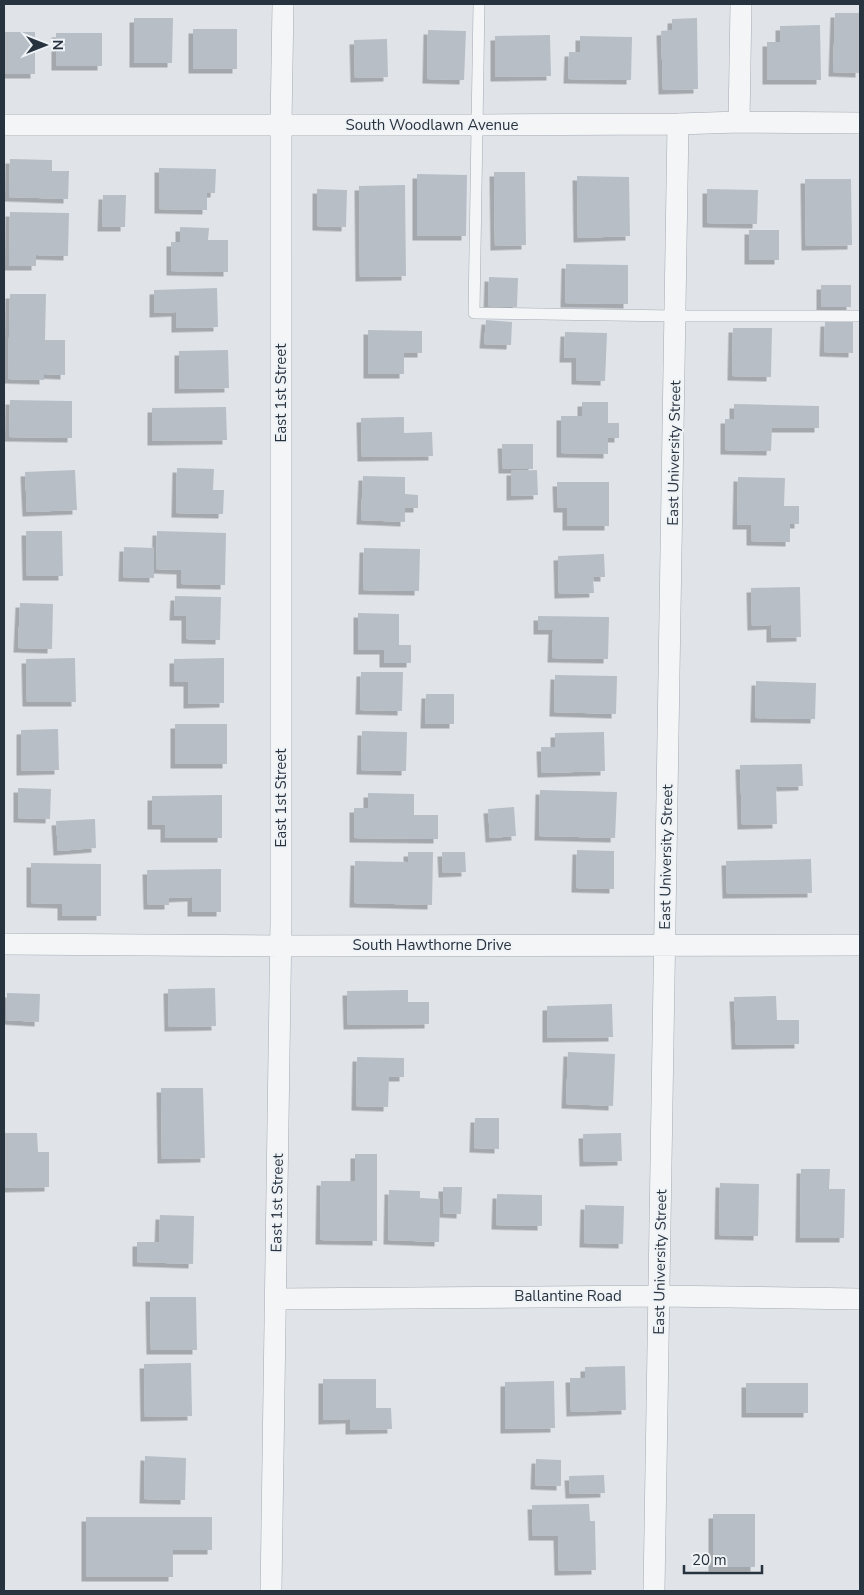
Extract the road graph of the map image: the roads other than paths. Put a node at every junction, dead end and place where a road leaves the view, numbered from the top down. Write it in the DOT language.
graph roads {
  1 [pos="283,4"];
  2 [pos="479,4"];
  3 [pos="741,4"];
  4 [pos="738,122"];
  5 [pos="860,123"];
  6 [pos="281,124"];
  7 [pos="678,124"];
  8 [pos="4,125"];
  9 [pos="478,125"];
  10 [pos="676,316"];
  11 [pos="860,316"];
  12 [pos="4,944"];
  13 [pos="664,945"];
  14 [pos="860,945"];
  15 [pos="281,946"];
  16 [pos="659,1296"];
  17 [pos="276,1299"];
  18 [pos="860,1299"];
  19 [pos="271,1591"];
  20 [pos="654,1591"];
  1 -- 6 [label="street, East 1st Street"];
  2 -- 9 [label="lane"];
  3 -- 4 [label="street"];
  4 -- 5 [label="street, South Woodlawn Avenue"];
  4 -- 7 [label="street, South Woodlawn Avenue"];
  6 -- 8 [label="street, South Woodlawn Avenue"];
  6 -- 9 [label="street, South Woodlawn Avenue"];
  6 -- 15 [label="street, East 1st Street"];
  7 -- 9 [label="street, South Woodlawn Avenue"];
  7 -- 10 [label="street, East University Street"];
  9 -- 10 [label="lane"];
  10 -- 11 [label="lane"];
  10 -- 13 [label="street, East University Street"];
  12 -- 15 [label="street, South Hawthorne Drive"];
  13 -- 14 [label="street, South Hawthorne Drive"];
  13 -- 15 [label="street, South Hawthorne Drive"];
  13 -- 16 [label="street, East University Street"];
  15 -- 17 [label="street, East 1st Street"];
  16 -- 17 [label="street, Ballantine Road"];
  16 -- 18 [label="street, Ballantine Road"];
  16 -- 20 [label="street, East University Street"];
  17 -- 19 [label="street, East 1st Street"];
}
